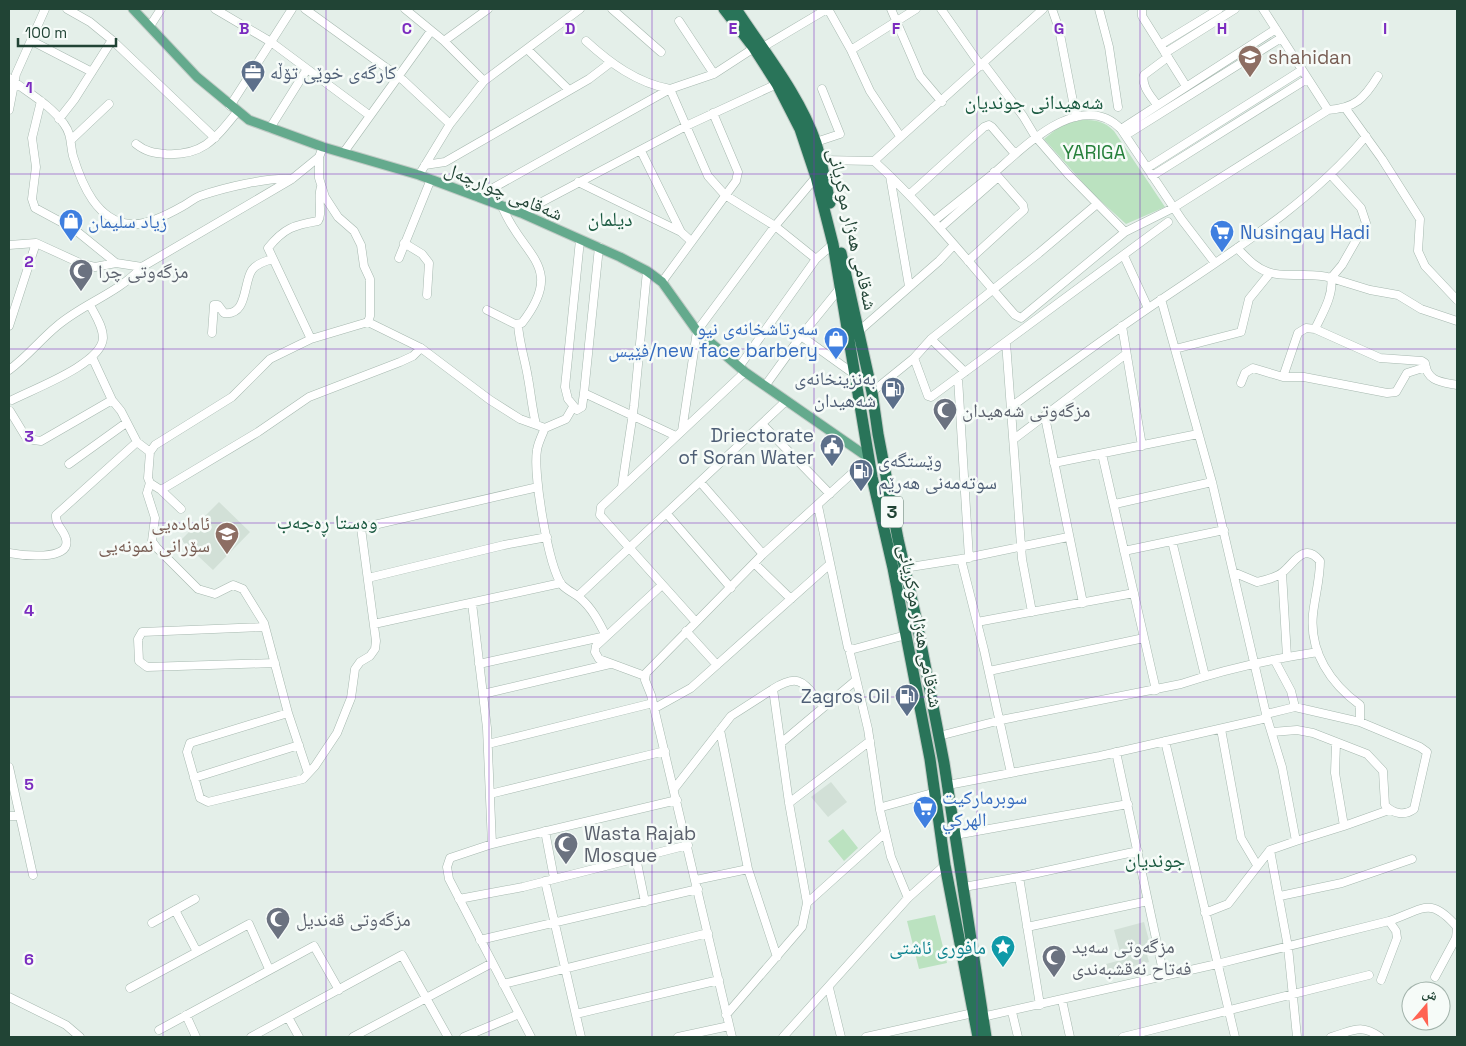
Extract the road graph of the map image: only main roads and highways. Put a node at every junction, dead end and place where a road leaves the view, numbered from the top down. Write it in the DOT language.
graph roads {
  1 [pos="133,9"];
  2 [pos="724,9"];
  3 [pos="736,9"];
  4 [pos="758,47"];
  5 [pos="869,458"];
  6 [pos="916,618"];
  7 [pos="903,621"];
  8 [pos="969,970"];
  9 [pos="978,1015"];
  10 [pos="978,1037"];
  11 [pos="986,1037"];
  1 -- 5 [label="main road, شەقامی چوارچەل"];
  2 -- 4 [label="highway, شەقامی ھەژار موکریانی / 3"];
  3 -- 4 [label="highway, شەقامی ھەژار موکریانی / 3"];
  4 -- 5 [label="highway, شەقامی ھەژار موکریانی / 3"];
  4 -- 6 [label="highway, شەقامی ھەژار موکریانی / 3"];
  5 -- 7 [label="highway, شەقامی ھەژار موکریانی / 3"];
  6 -- 7 [label="highway"];
  6 -- 8 [label="highway, شەقامی ھەژار موکریانی / 3"];
  7 -- 8 [label="highway, شەقامی ھەژار موکریانی / 3"];
  8 -- 9 [label="highway, شەقامی ھەژار موکریانی / 3"];
  9 -- 10 [label="highway, شەقامی ھەژار موکریانی / 3"];
  9 -- 11 [label="highway, شەقامی ھەژار موکریانی / 3"];
}
